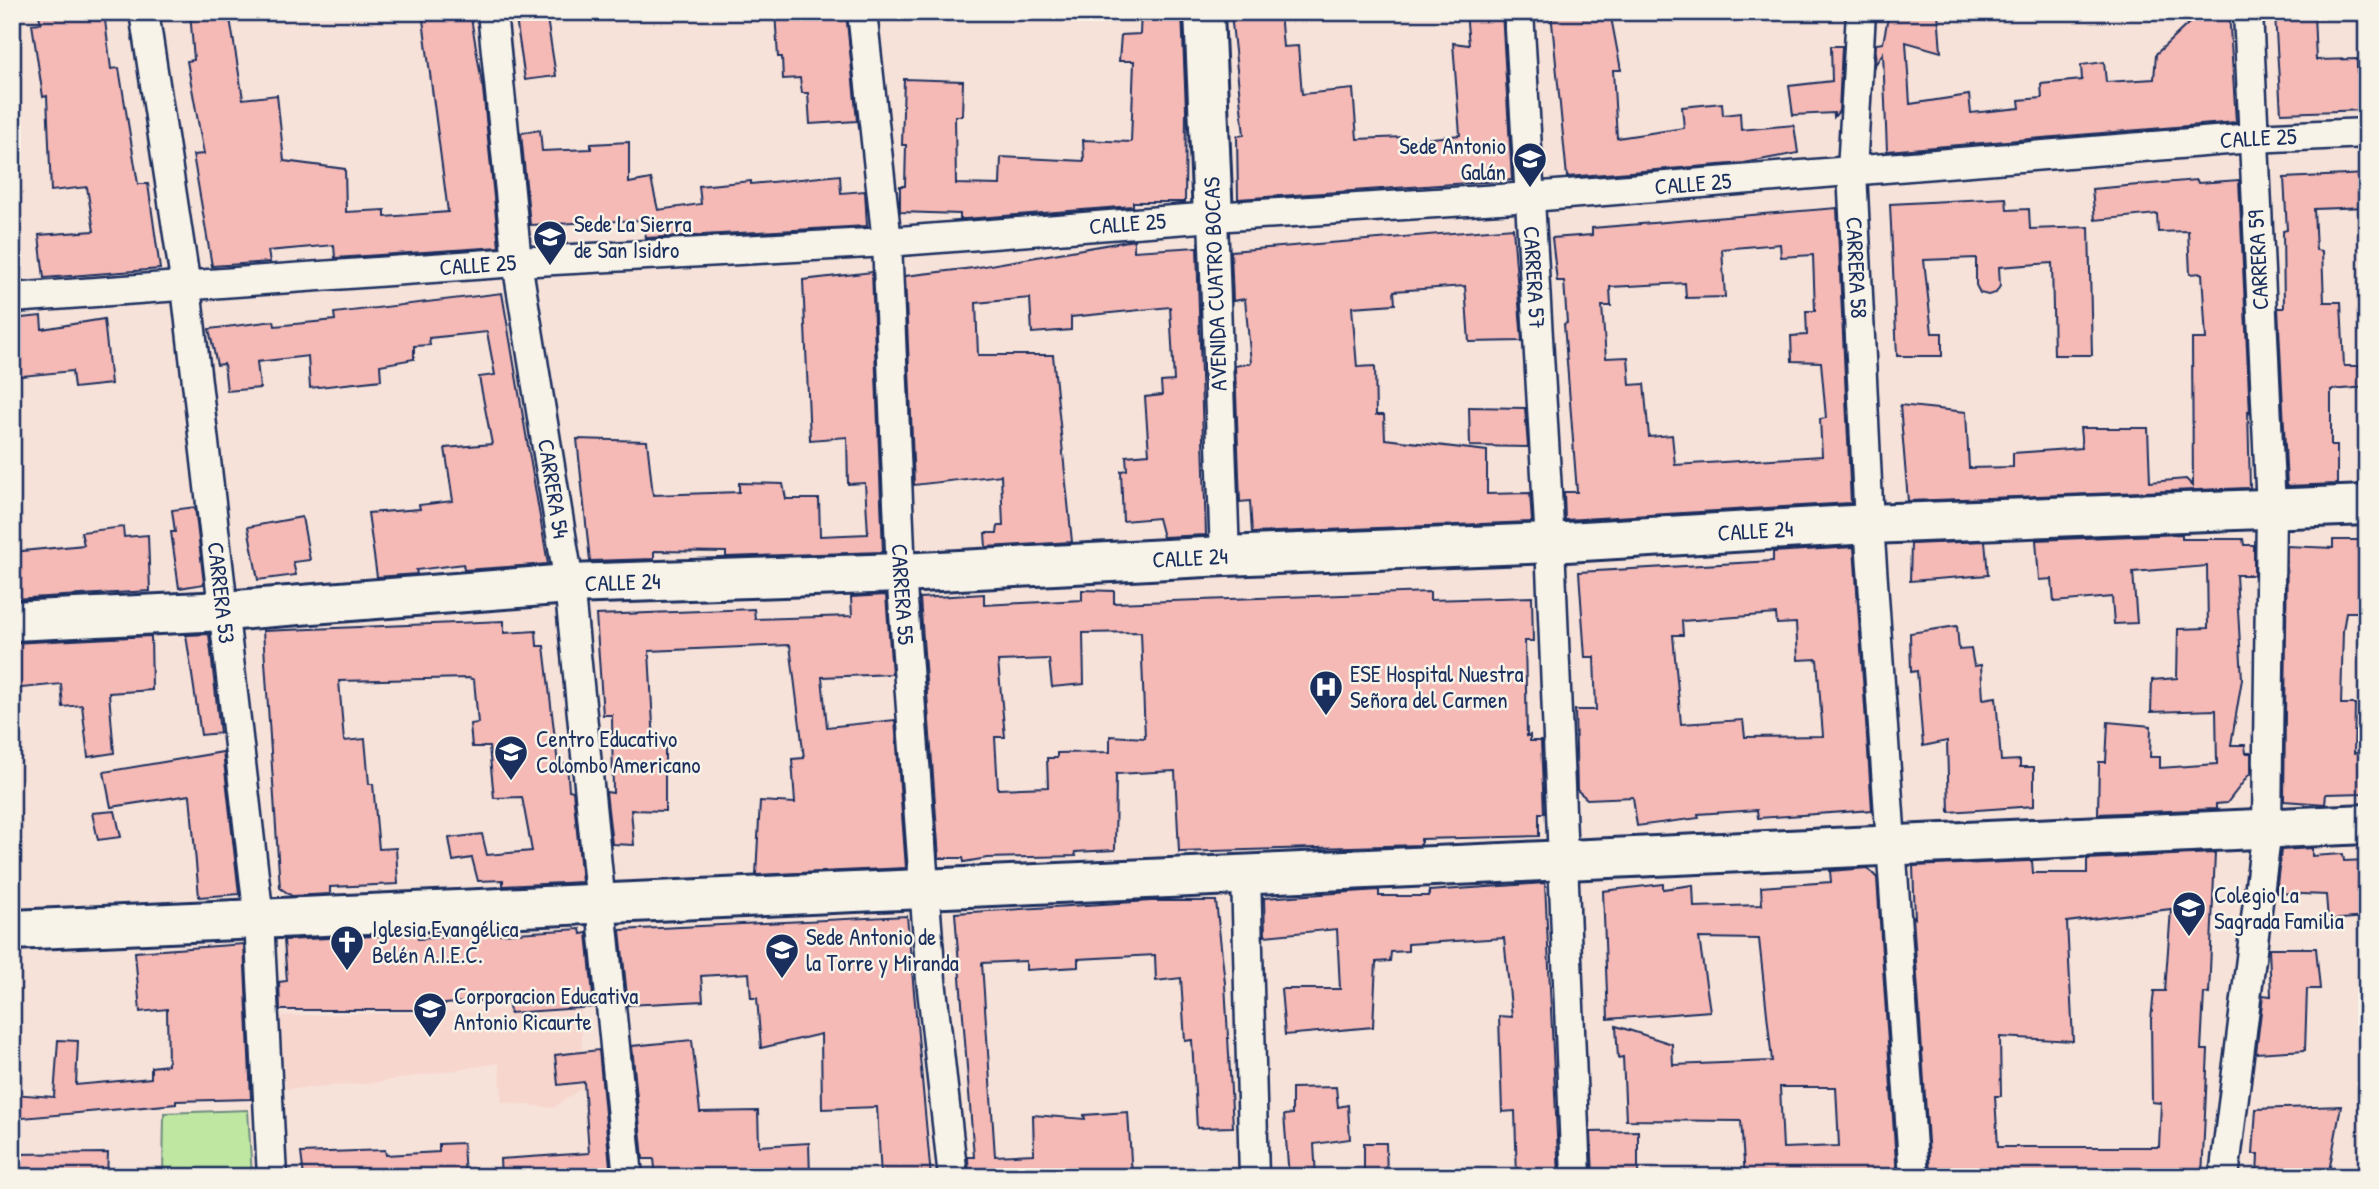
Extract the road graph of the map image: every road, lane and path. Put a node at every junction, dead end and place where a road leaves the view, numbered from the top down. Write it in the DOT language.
graph roads {
  1 [pos="144,12"];
  2 [pos="492,12"];
  3 [pos="862,12"];
  4 [pos="1204,12"];
  5 [pos="1519,12"];
  6 [pos="1861,12"];
  7 [pos="2248,12"];
  8 [pos="2367,133"];
  9 [pos="2252,138"];
  10 [pos="1852,171"];
  11 [pos="1531,197"];
  12 [pos="1213,217"];
  13 [pos="887,242"];
  14 [pos="517,262"];
  15 [pos="186,287"];
  16 [pos="12,298"];
  17 [pos="2367,505"];
  18 [pos="2271,509"];
  19 [pos="1869,524"];
  20 [pos="1550,543"];
  21 [pos="1225,556"];
  22 [pos="901,573"];
  23 [pos="569,584"];
  24 [pos="224,611"];
  25 [pos="12,621"];
  26 [pos="2367,824"];
  27 [pos="2267,828"];
  28 [pos="1891,845"];
  29 [pos="1563,860"];
  30 [pos="1246,874"];
  31 [pos="925,889"];
  32 [pos="601,903"];
  33 [pos="259,919"];
  34 [pos="12,930"];
  35 [pos="272,1177"];
  36 [pos="628,1177"];
  37 [pos="953,1177"];
  38 [pos="1254,1177"];
  39 [pos="1576,1177"];
  40 [pos="1914,1177"];
  41 [pos="2224,1177"];
  1 -- 15 [label="street, CARRERA 53"];
  2 -- 14 [label="street, CARRERA 54"];
  3 -- 13 [label="street, CARRERA 55"];
  4 -- 12 [label="main road, AVENIDA CUATRO BOCAS"];
  5 -- 11 [label="street, CARRERA 57"];
  6 -- 10 [label="street, CARRERA 58"];
  7 -- 9 [label="street, CARRERA 59"];
  8 -- 9 [label="street, CALLE 25"];
  9 -- 10 [label="street, CALLE 25"];
  9 -- 18 [label="street, CARRERA 59"];
  10 -- 11 [label="street, CALLE 25"];
  10 -- 19 [label="street, CARRERA 58"];
  11 -- 12 [label="street, CALLE 25"];
  11 -- 20 [label="street, CARRERA 57"];
  12 -- 13 [label="street, CALLE 25"];
  12 -- 21 [label="street, AVENIDA CUATRO BOCAS"];
  13 -- 14 [label="street, CALLE 25"];
  13 -- 22 [label="street, CARRERA 55"];
  14 -- 15 [label="street, CALLE 25"];
  14 -- 23 [label="street, CARRERA 54"];
  15 -- 16 [label="street, CALLE 25"];
  15 -- 24 [label="street, CARRERA 53"];
  17 -- 18 [label="main road, CALLE 24"];
  18 -- 19 [label="main road, CALLE 24"];
  18 -- 27 [label="street, CARRERA 59"];
  19 -- 20 [label="main road, CALLE 24"];
  19 -- 28 [label="street, CARRERA 58"];
  20 -- 21 [label="main road, CALLE 24"];
  20 -- 29 [label="street, CARRERA 57"];
  21 -- 22 [label="main road, CALLE 24"];
  22 -- 23 [label="main road, CALLE 24"];
  22 -- 31 [label="street, CARRERA 55"];
  23 -- 24 [label="main road, CALLE 24"];
  23 -- 32 [label="street, CARRERA 54"];
  24 -- 25 [label="main road, CALLE 24"];
  24 -- 33 [label="street, CARRERA 53"];
  26 -- 27 [label="main road"];
  27 -- 28 [label="main road"];
  27 -- 41 [label="street, CARRERA 59"];
  28 -- 29 [label="main road"];
  28 -- 40 [label="street, CARRERA 58"];
  29 -- 30 [label="main road"];
  29 -- 39 [label="street, CARRERA 57"];
  30 -- 31 [label="main road"];
  30 -- 38 [label="street"];
  31 -- 32 [label="main road"];
  31 -- 37 [label="street, CARRERA 55"];
  32 -- 33 [label="main road"];
  32 -- 36 [label="street, CARRERA 54"];
  33 -- 34 [label="main road"];
  33 -- 35 [label="street, CARRERA 53"];
}
